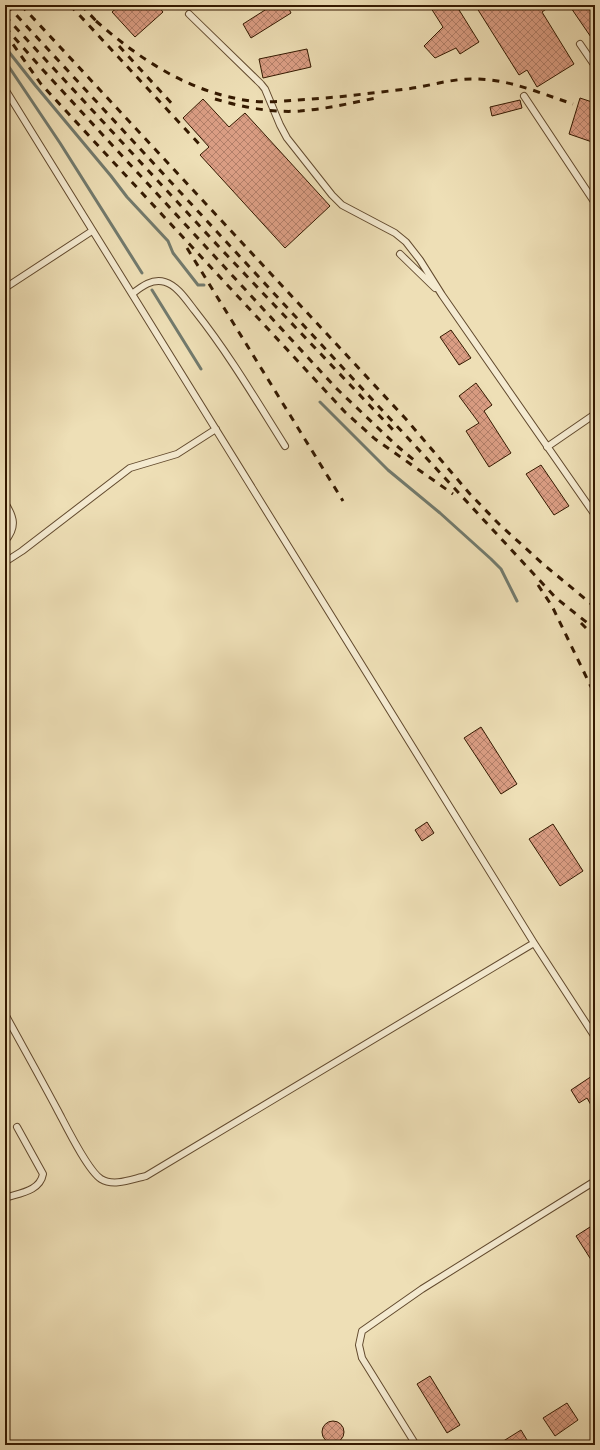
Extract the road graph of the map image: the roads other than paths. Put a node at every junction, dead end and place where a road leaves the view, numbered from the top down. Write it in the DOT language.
graph roads {
  1 [pos="188,14"];
  2 [pos="580,44"];
  3 [pos="595,66"];
  4 [pos="5,89"];
  5 [pos="524,96"];
  6 [pos="595,203"];
  7 [pos="92,231"];
  8 [pos="400,254"];
  9 [pos="5,288"];
  10 [pos="132,294"];
  11 [pos="442,295"];
  12 [pos="595,414"];
  13 [pos="216,429"];
  14 [pos="285,446"];
  15 [pos="547,447"];
  16 [pos="5,503"];
  17 [pos="595,515"];
  18 [pos="5,540"];
  19 [pos="5,562"];
  20 [pos="534,943"];
  21 [pos="5,1014"];
  22 [pos="595,1037"];
  23 [pos="17,1127"];
  24 [pos="595,1181"];
  25 [pos="5,1198"];
  26 [pos="416,1445"];
  1 -- 11 [label="lane"];
  2 -- 3 [label="lane"];
  4 -- 7 [label="lane"];
  5 -- 6 [label="lane"];
  7 -- 9 [label="lane"];
  7 -- 10 [label="lane"];
  8 -- 11 [label="lane"];
  10 -- 13 [label="lane"];
  10 -- 14 [label="lane"];
  11 -- 15 [label="lane"];
  12 -- 15 [label="lane"];
  13 -- 19 [label="lane"];
  13 -- 20 [label="lane"];
  15 -- 17 [label="lane"];
  16 -- 18 [label="lane"];
  20 -- 21 [label="lane"];
  20 -- 22 [label="lane"];
  23 -- 25 [label="lane"];
  24 -- 26 [label="lane"];
}
